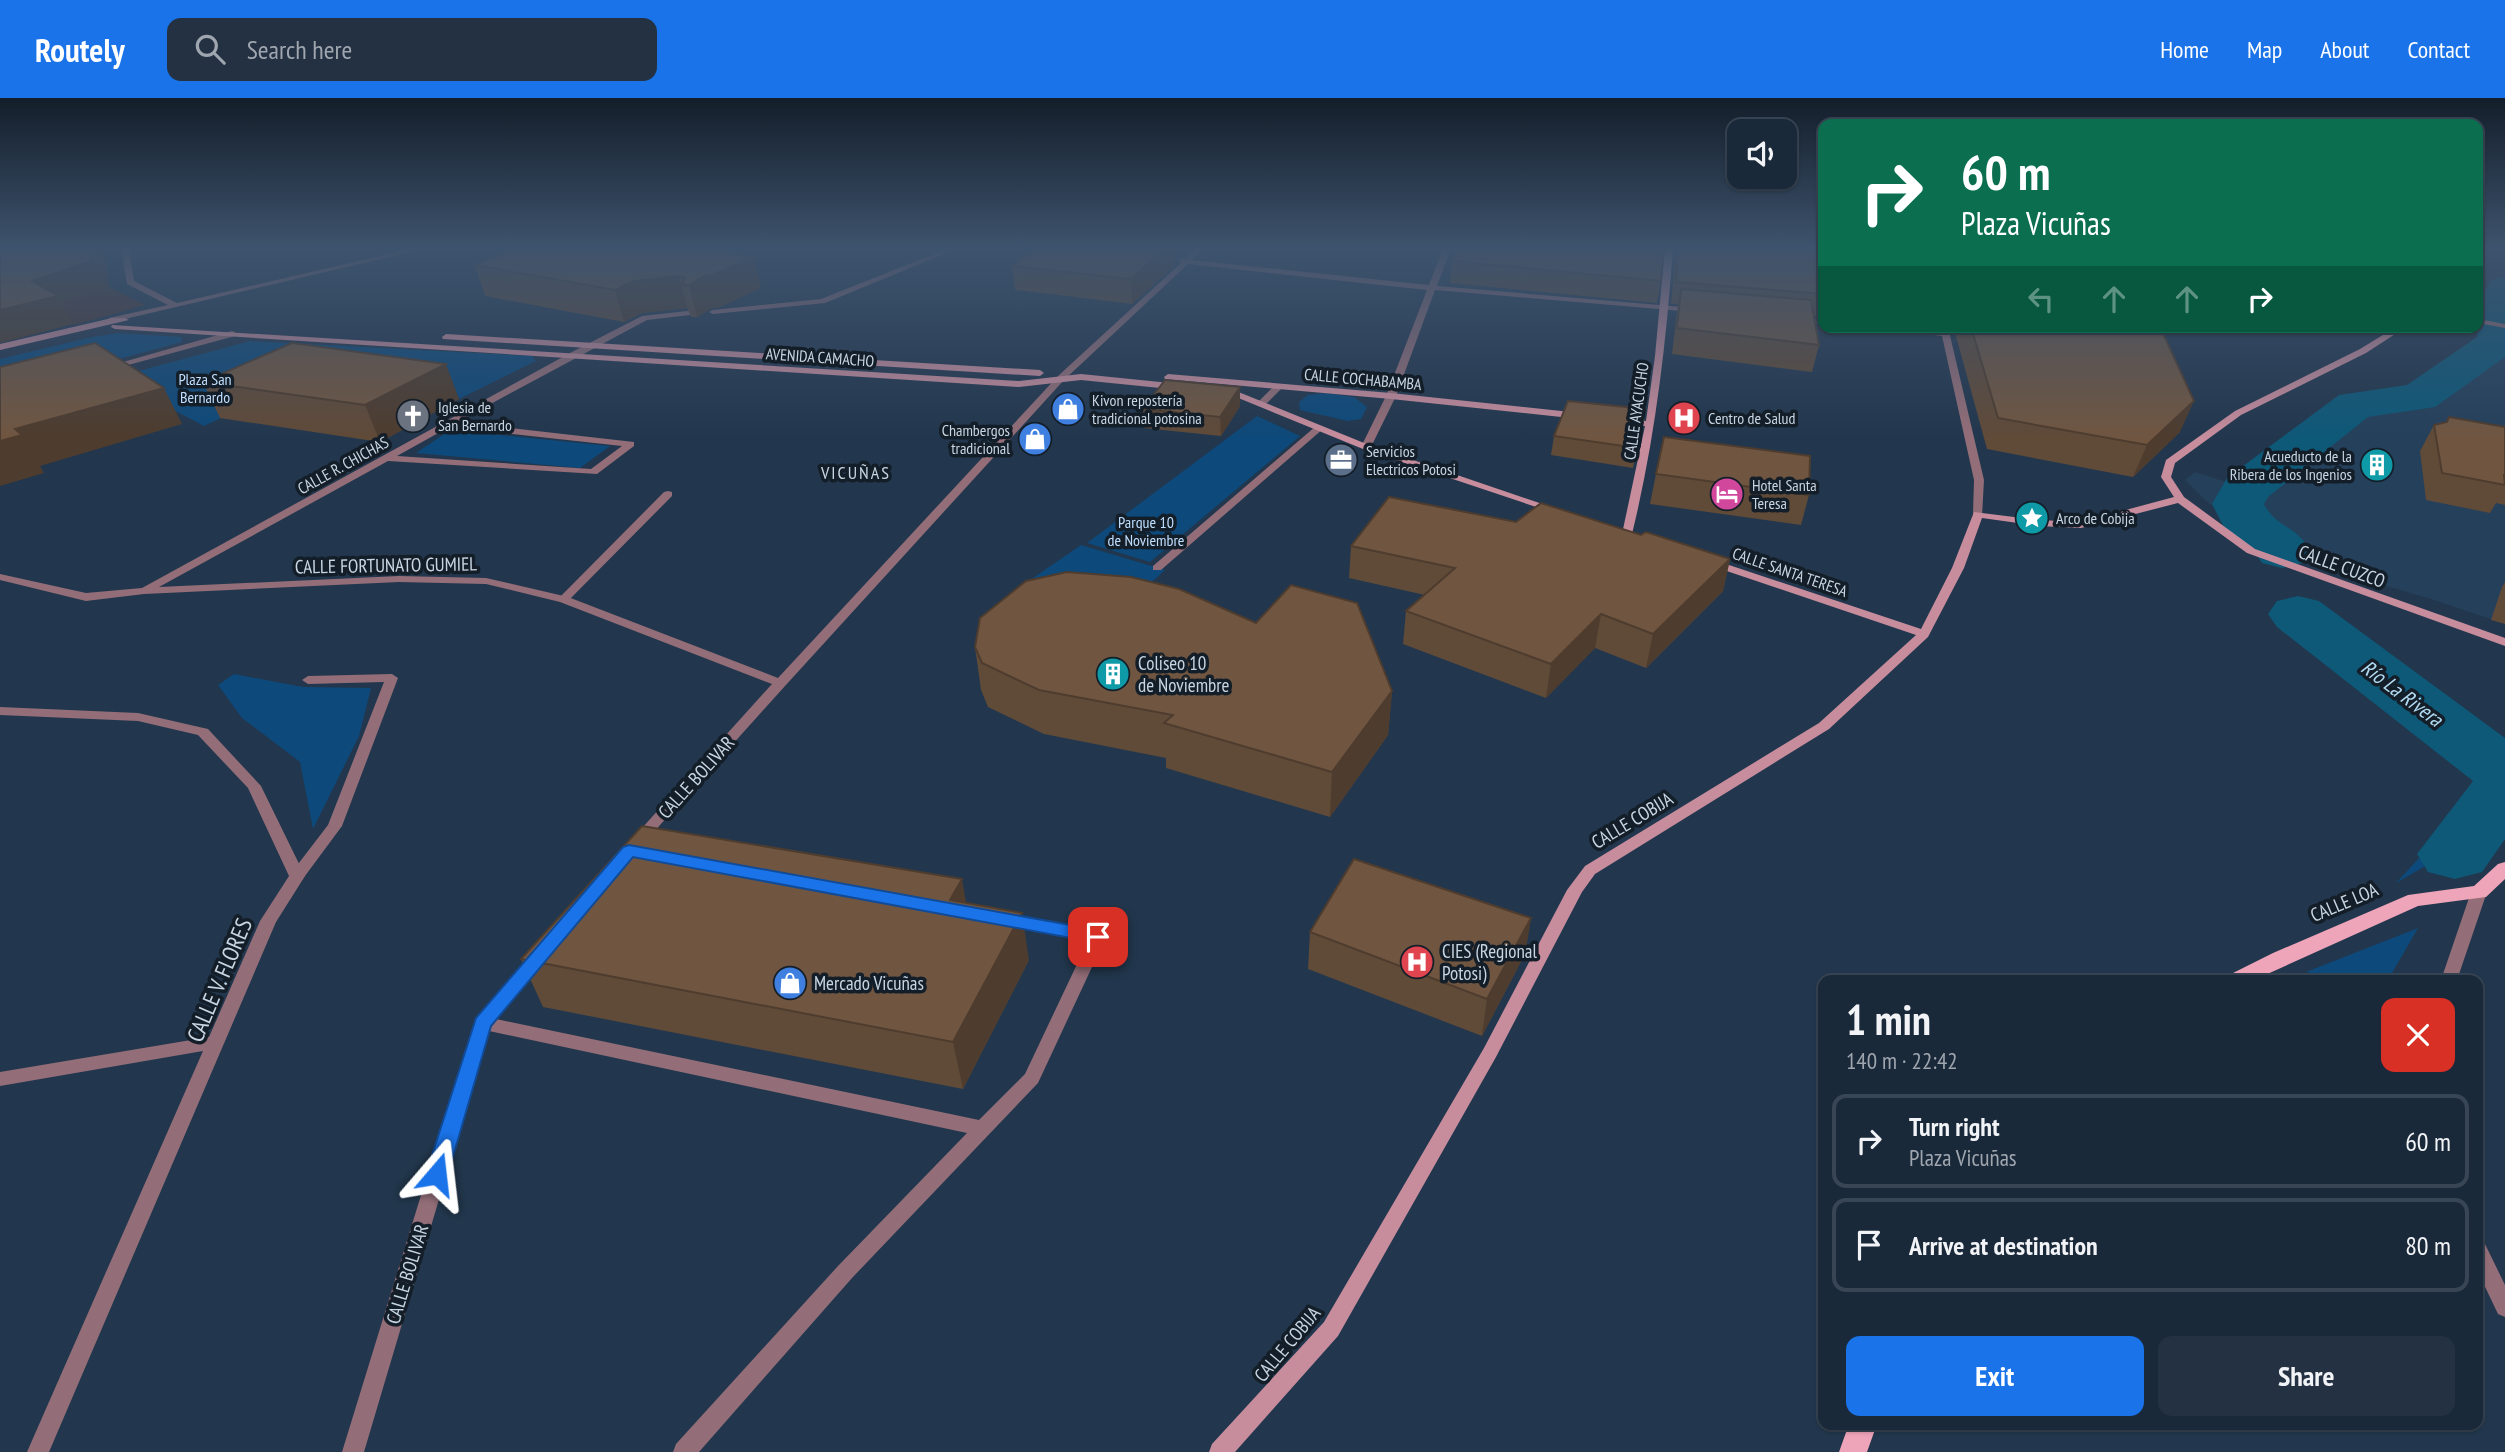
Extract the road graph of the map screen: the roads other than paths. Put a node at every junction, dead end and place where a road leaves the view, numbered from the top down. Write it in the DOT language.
graph roads {
  1 [pos="159,311"];
  2 [pos="166,311"];
  3 [pos="721,311"];
  4 [pos="1134,311"];
  5 [pos="1425,311"];
  6 [pos="1664,311"];
  7 [pos="713,312"];
  8 [pos="687,313"];
  9 [pos="1784,318"];
  10 [pos="147,320"];
  11 [pos="1818,321"];
  12 [pos="2483,322"];
  13 [pos="113,324"];
  14 [pos="2505,327"];
  15 [pos="1946,333"];
  16 [pos="2392,333"];
  17 [pos="232,334"];
  18 [pos="593,346"];
  19 [pos="0,347"];
  20 [pos="573,355"];
  21 [pos="0,356"];
  22 [pos="1072,369"];
  23 [pos="94,371"];
  24 [pos="1062,378"];
  25 [pos="1278,387"];
  26 [pos="1391,396"];
  27 [pos="1261,404"];
  28 [pos="1596,418"];
  29 [pos="1610,419"];
  30 [pos="447,424"];
  31 [pos="1651,424"];
  32 [pos="1319,428"];
  33 [pos="1366,447"];
  34 [pos="389,458"];
  35 [pos="668,494"];
  36 [pos="2180,499"];
  37 [pos="1562,512"];
  38 [pos="1978,514"];
  39 [pos="1614,529"];
  40 [pos="1627,534"];
  41 [pos="1640,538"];
  42 [pos="1691,556"];
  43 [pos="1157,568"];
  44 [pos="0,578"];
  45 [pos="144,591"];
  46 [pos="564,599"];
  47 [pos="1924,635"];
  48 [pos="2505,642"];
  49 [pos="308,680"];
  50 [pos="780,683"];
  51 [pos="0,711"];
  52 [pos="636,852"];
  53 [pos="2505,869"];
  54 [pos="297,876"];
  55 [pos="2479,892"];
  56 [pos="991,917"];
  57 [pos="552,942"];
  58 [pos="2246,975"];
  59 [pos="2451,975"];
  60 [pos="482,1023"];
  61 [pos="217,1042"];
  62 [pos="0,1079"];
  63 [pos="984,1129"];
  64 [pos="2483,1261"];
  65 [pos="2505,1307"];
  66 [pos="1861,1430"];
  67 [pos="38,1452"];
  68 [pos="353,1452"];
  69 [pos="684,1452"];
  70 [pos="1220,1452"];
  71 [pos="1853,1452"];
  1 -- 13 [label="street"];
  2 -- 10 [label="street"];
  3 -- 7 [label="street"];
  4 -- 22 [label="street, CALLE BOLIVAR"];
  5 -- 26 [label="street"];
  6 -- 31 [label="main road, CALLE AYACUCHO"];
  8 -- 18 [label="street, CALLE R. CHICHAS"];
  9 -- 11 [label="street"];
  10 -- 13 [label="main road, AVENIDA CAMACHO"];
  10 -- 18 [label="main road, AVENIDA CAMACHO"];
  12 -- 14 [label="street"];
  13 -- 17 [label="main road, AVENIDA CAMACHO"];
  13 -- 19 [label="main road"];
  13 -- 21 [label="main road"];
  15 -- 38 [label="street, CALLE COBIJA"];
  16 -- 36 [label="main road"];
  17 -- 20 [label="main road, AVENIDA CAMACHO"];
  17 -- 23 [label="street"];
  18 -- 20 [label="street, CALLE R. CHICHAS"];
  18 -- 22 [label="main road, AVENIDA CAMACHO"];
  20 -- 24 [label="main road, AVENIDA CAMACHO"];
  20 -- 30 [label="street, CALLE R. CHICHAS"];
  22 -- 24 [label="street, CALLE BOLIVAR"];
  22 -- 25 [label="main road, CALLE COCHABAMBA"];
  24 -- 27 [label="main road"];
  24 -- 50 [label="street, CALLE BOLIVAR"];
  25 -- 26 [label="main road, CALLE COCHABAMBA"];
  25 -- 27 [label="street"];
  26 -- 28 [label="main road, CALLE COCHABAMBA"];
  26 -- 33 [label="street"];
  27 -- 32 [label="main road"];
  29 -- 31 [label="main road"];
  30 -- 34 [label="street, CALLE R. CHICHAS"];
  30 -- 34 [label="street"];
  31 -- 40 [label="main road, CALLE AYACUCHO"];
  32 -- 33 [label="main road"];
  32 -- 43 [label="street"];
  33 -- 37 [label="main road"];
  34 -- 45 [label="street, CALLE R. CHICHAS"];
  35 -- 46 [label="street"];
  36 -- 38 [label="main road"];
  36 -- 48 [label="main road, CALLE CUZCO"];
  38 -- 47 [label="main road, CALLE COBIJA"];
  39 -- 40 [label="main road"];
  40 -- 41 [label="main road"];
  42 -- 47 [label="main road, CALLE SANTA TERESA"];
  44 -- 45 [label="street, CALLE FORTUNATO GUMIEL"];
  45 -- 46 [label="street, CALLE FORTUNATO GUMIEL"];
  46 -- 50 [label="street, CALLE FORTUNATO GUMIEL"];
  47 -- 70 [label="main road, CALLE COBIJA"];
  49 -- 54 [label="street, CALLE V. FLORES"];
  50 -- 52 [label="street, CALLE BOLIVAR"];
  51 -- 54 [label="street"];
  53 -- 55 [label="main road"];
  54 -- 61 [label="street, CALLE V. FLORES"];
  55 -- 58 [label="main road, CALLE LOA"];
  55 -- 59 [label="street"];
  56 -- 63 [label="street"];
  57 -- 60 [label="street, CALLE BOLIVAR"];
  60 -- 63 [label="street"];
  60 -- 68 [label="street, CALLE BOLIVAR"];
  61 -- 62 [label="street"];
  61 -- 67 [label="street, CALLE V. FLORES"];
  63 -- 69 [label="street"];
  64 -- 65 [label="street"];
  66 -- 71 [label="main road"];
}
